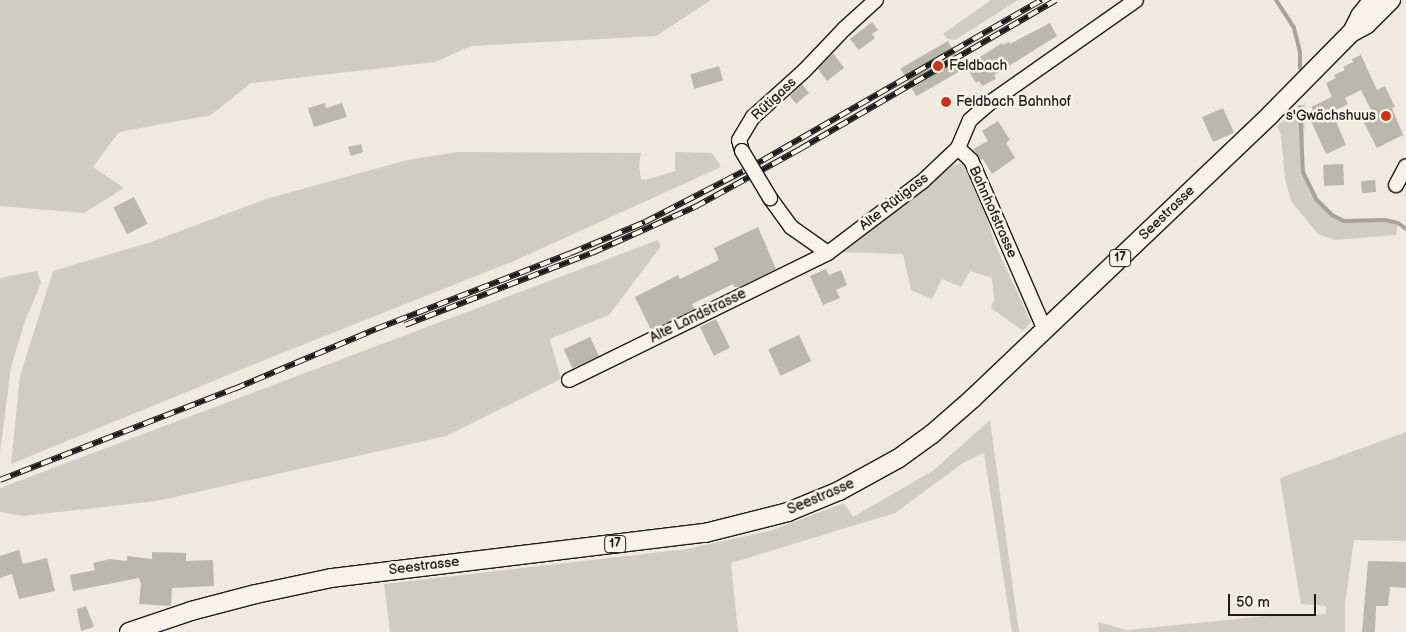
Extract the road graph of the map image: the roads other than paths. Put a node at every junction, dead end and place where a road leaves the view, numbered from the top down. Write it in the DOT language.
graph roads {
  1 [pos="876,0"];
  2 [pos="1136,0"];
  3 [pos="1373,0"];
  4 [pos="1391,0"];
  5 [pos="1351,33"];
  6 [pos="958,148"];
  7 [pos="1406,166"];
  8 [pos="1396,186"];
  9 [pos="828,253"];
  10 [pos="1045,330"];
  11 [pos="569,380"];
  12 [pos="129,632"];
  1 -- 9 [label="street, Rütigass, bridge"];
  2 -- 6 [label="street"];
  3 -- 5 [label="main road, Seestrasse / 17"];
  4 -- 5 [label="main road, Seestrasse / 17"];
  5 -- 10 [label="main road, Seestrasse / 17"];
  6 -- 9 [label="street, Alte Rütigass"];
  6 -- 10 [label="street, Bahnhofstrasse"];
  7 -- 8 [label="street"];
  9 -- 11 [label="street, Alte Landstrasse"];
  10 -- 12 [label="main road, Seestrasse / 17"];
}
